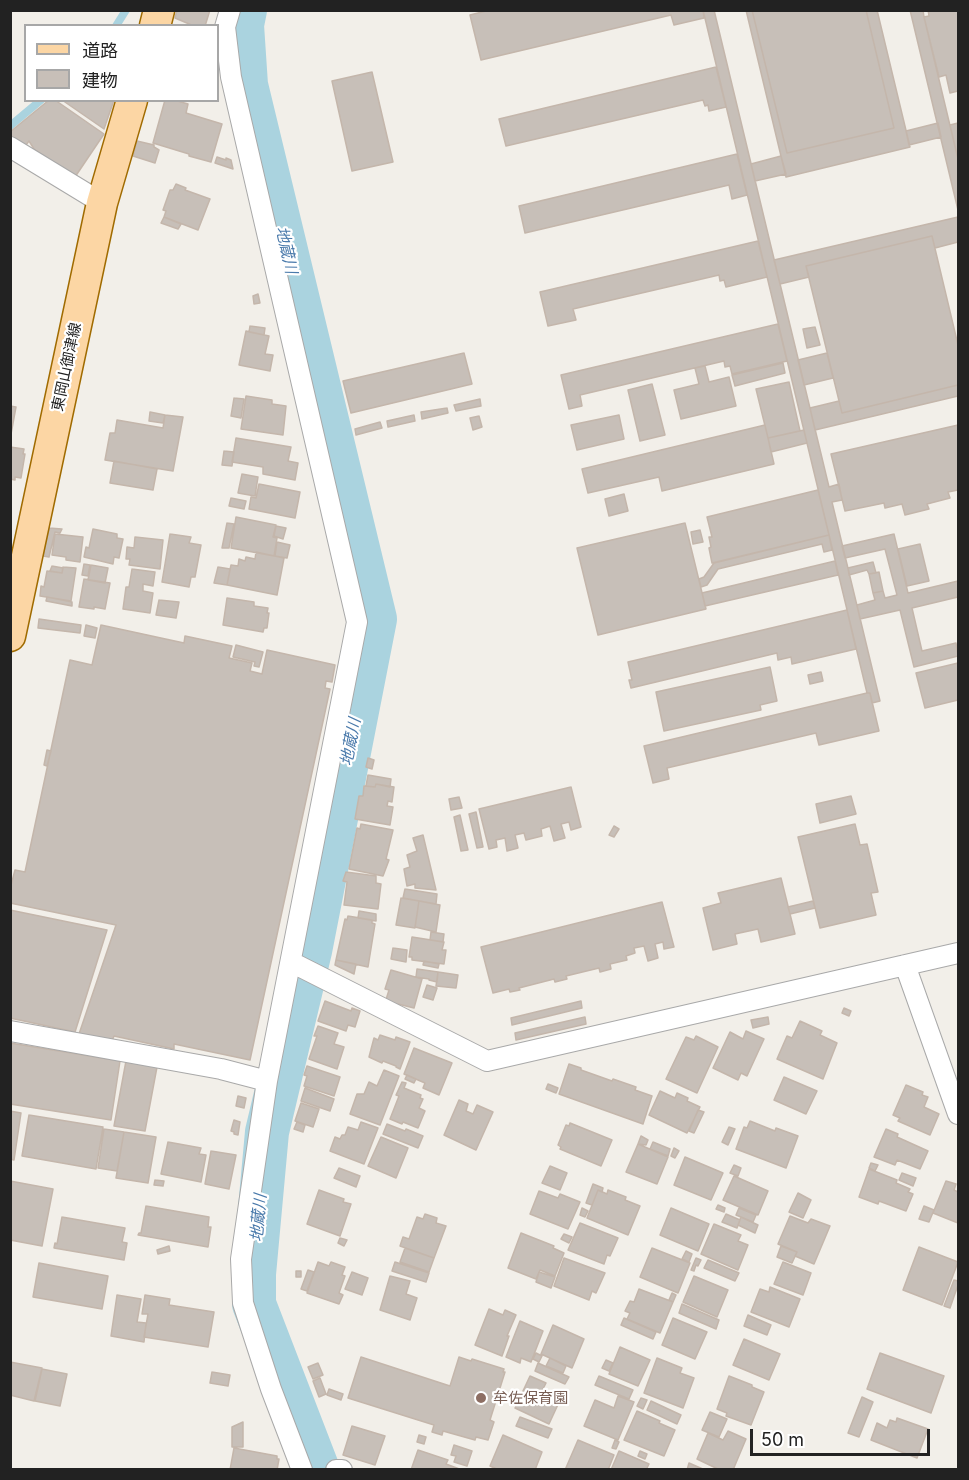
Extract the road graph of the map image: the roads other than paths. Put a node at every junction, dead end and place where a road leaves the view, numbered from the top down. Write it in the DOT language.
graph roads {
  1 [pos="230,10"];
  2 [pos="131,102"];
  3 [pos="10,147"];
  4 [pos="102,203"];
  5 [pos="10,636"];
  6 [pos="958,953"];
  7 [pos="291,962"];
  8 [pos="905,965"];
  9 [pos="10,1031"];
  10 [pos="267,1081"];
  11 [pos="958,1114"];
  12 [pos="302,1470"];
  13 [pos="336,1470"];
  14 [pos="342,1470"];
  1 -- 7 [label="street"];
  2 -- 4 [label="main road, 東岡山御津線"];
  3 -- 4 [label="street"];
  4 -- 5 [label="main road, 東岡山御津線"];
  6 -- 8 [label="street"];
  7 -- 8 [label="street"];
  7 -- 10 [label="street"];
  8 -- 11 [label="street"];
  9 -- 10 [label="street"];
  10 -- 12 [label="street"];
  13 -- 14 [label="street"];
}
